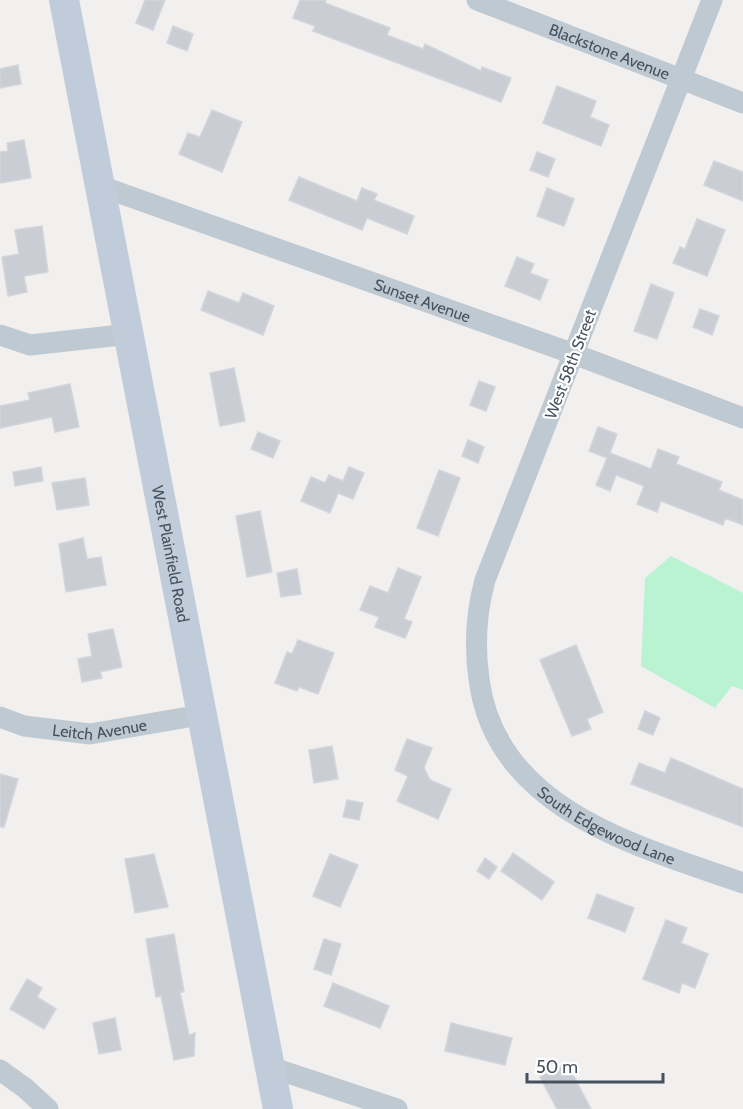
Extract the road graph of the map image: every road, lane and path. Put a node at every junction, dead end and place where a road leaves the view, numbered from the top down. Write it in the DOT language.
graph roads {
  1 [pos="64,0"];
  2 [pos="477,0"];
  3 [pos="712,0"];
  4 [pos="681,79"];
  5 [pos="743,103"];
  6 [pos="100,186"];
  7 [pos="130,334"];
  8 [pos="0,335"];
  9 [pos="574,354"];
  10 [pos="743,418"];
  11 [pos="201,715"];
  12 [pos="0,717"];
  13 [pos="495,735"];
  14 [pos="743,883"];
  15 [pos="270,1068"];
  16 [pos="0,1070"];
  17 [pos="48,1109"];
  18 [pos="278,1109"];
  19 [pos="396,1109"];
  1 -- 6 [label="main road, West Plainfield Road"];
  2 -- 4 [label="street, Blackstone Avenue"];
  3 -- 4 [label="street, West 58th Street"];
  4 -- 5 [label="street, Blackstone Avenue"];
  4 -- 9 [label="street, West 58th Street"];
  6 -- 7 [label="main road, West Plainfield Road"];
  6 -- 9 [label="street, Sunset Avenue"];
  7 -- 8 [label="street"];
  7 -- 11 [label="main road, West Plainfield Road"];
  9 -- 10 [label="street, Sunset Avenue"];
  9 -- 13 [label="street, West 58th Street"];
  11 -- 12 [label="street, Leitch Avenue"];
  11 -- 15 [label="main road, West Plainfield Road"];
  13 -- 14 [label="street, South Edgewood Lane"];
  15 -- 18 [label="main road, West Plainfield Road"];
  15 -- 19 [label="street"];
  16 -- 17 [label="street"];
}
